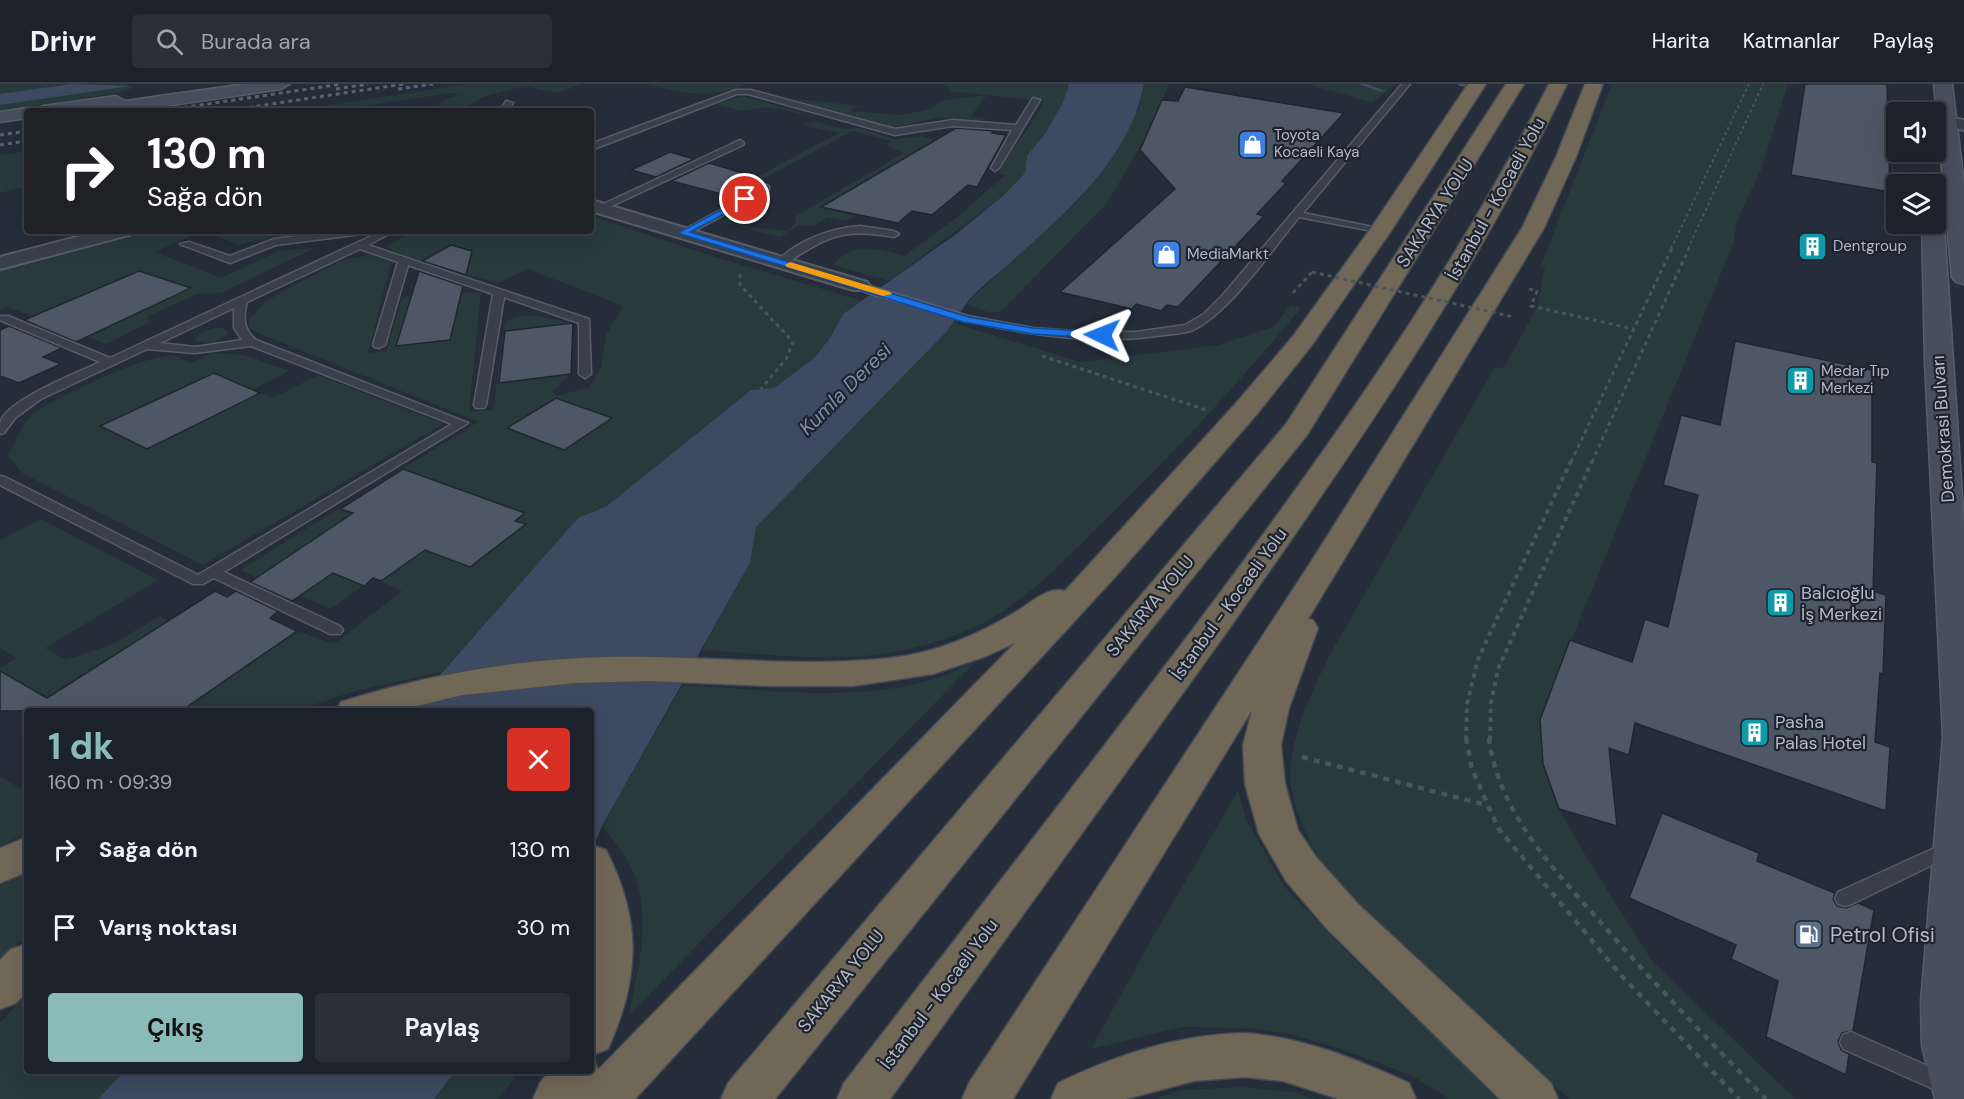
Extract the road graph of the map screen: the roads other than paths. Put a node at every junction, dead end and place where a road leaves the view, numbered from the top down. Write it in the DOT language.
graph roads {
  1 [pos="151,84"];
  2 [pos="166,84"];
  3 [pos="281,84"];
  4 [pos="1406,84"];
  5 [pos="1515,84"];
  6 [pos="1558,84"];
  7 [pos="1594,84"];
  8 [pos="1943,84"];
  9 [pos="1472,85"];
  10 [pos="238,86"];
  11 [pos="188,94"];
  12 [pos="123,99"];
  13 [pos="1036,100"];
  14 [pos="63,108"];
  15 [pos="110,108"];
  16 [pos="24,113"];
  17 [pos="0,117"];
  18 [pos="1542,117"];
  19 [pos="24,120"];
  20 [pos="1494,121"];
  21 [pos="1949,122"];
  22 [pos="0,124"];
  23 [pos="1017,128"];
  24 [pos="740,143"];
  25 [pos="594,146"];
  26 [pos="995,168"];
  27 [pos="766,188"];
  28 [pos="1951,190"];
  29 [pos="596,207"];
  30 [pos="1296,214"];
  31 [pos="1380,231"];
  32 [pos="683,233"];
  33 [pos="111,234"];
  34 [pos="338,234"];
  35 [pos="383,234"];
  36 [pos="894,234"];
  37 [pos="1938,234"];
  38 [pos="185,244"];
  39 [pos="358,245"];
  40 [pos="774,260"];
  41 [pos="404,261"];
  42 [pos="0,263"];
  43 [pos="1957,274"];
  44 [pos="860,286"];
  45 [pos="500,292"];
  46 [pos="242,299"];
  47 [pos="4,318"];
  48 [pos="252,342"];
  49 [pos="144,345"];
  50 [pos="379,345"];
  51 [pos="1456,354"];
  52 [pos="108,362"];
  53 [pos="585,374"];
  54 [pos="1952,384"];
  55 [pos="480,405"];
  56 [pos="0,430"];
  57 [pos="1954,470"];
  58 [pos="0,480"];
  59 [pos="1325,565"];
  60 [pos="1105,569"];
  61 [pos="213,572"];
  62 [pos="336,630"];
  63 [pos="365,708"];
  64 [pos="1963,737"];
  65 [pos="1956,846"];
  66 [pos="24,855"];
  67 [pos="0,866"];
  68 [pos="594,870"];
  69 [pos="1845,898"];
  70 [pos="24,966"];
  71 [pos="0,989"];
  72 [pos="594,1027"];
  73 [pos="1851,1042"];
  74 [pos="574,1074"];
  75 [pos="1957,1094"];
  76 [pos="557,1099"];
  77 [pos="603,1099"];
  78 [pos="745,1099"];
  79 [pos="861,1099"];
  80 [pos="986,1099"];
  81 [pos="1075,1099"];
  82 [pos="1392,1099"];
  83 [pos="1534,1099"];
  1 -- 12 [label="main road"];
  2 -- 11 [label="main road"];
  3 -- 10 [label="main road"];
  4 -- 30 [label="lane"];
  5 -- 20 [label="highway, SAKARYA YOLU"];
  6 -- 18 [label="highway, İstanbul - Kocaeli Yolu"];
  7 -- 51 [label="highway"];
  8 -- 21 [label="main road, Demokrasi Bulvarı"];
  9 -- 31 [label="highway"];
  10 -- 11 [label="main road"];
  11 -- 12 [label="main road"];
  11 -- 15 [label="main road"];
  12 -- 14 [label="main road"];
  13 -- 23 [label="lane"];
  16 -- 17 [label="main road"];
  18 -- 51 [label="highway"];
  18 -- 79 [label="highway, İstanbul - Kocaeli Yolu"];
  19 -- 22 [label="main road"];
  20 -- 31 [label="highway"];
  20 -- 78 [label="highway, SAKARYA YOLU"];
  21 -- 28 [label="main road, Demokrasi Bulvarı"];
  23 -- 25 [label="lane"];
  23 -- 26 [label="lane"];
  24 -- 29 [label="lane"];
  27 -- 32 [label="lane"];
  28 -- 43 [label="main road, Demokrasi Bulvarı"];
  29 -- 32 [label="street"];
  30 -- 31 [label="lane"];
  30 -- 44 [label="lane"];
  31 -- 60 [label="highway"];
  32 -- 40 [label="street"];
  33 -- 42 [label="street"];
  34 -- 38 [label="lane"];
  35 -- 39 [label="lane"];
  36 -- 40 [label="lane"];
  37 -- 43 [label="main road, Demokrasi Bulvarı"];
  39 -- 41 [label="lane"];
  39 -- 46 [label="lane"];
  40 -- 44 [label="street"];
  41 -- 45 [label="lane"];
  41 -- 50 [label="lane"];
  43 -- 54 [label="main road, Demokrasi Bulvarı"];
  45 -- 53 [label="lane"];
  45 -- 55 [label="lane"];
  46 -- 48 [label="lane"];
  46 -- 49 [label="lane"];
  47 -- 52 [label="lane"];
  48 -- 49 [label="lane"];
  48 -- 61 [label="lane"];
  49 -- 52 [label="lane"];
  51 -- 59 [label="highway"];
  52 -- 56 [label="lane"];
  54 -- 57 [label="main road, Demokrasi Bulvarı"];
  57 -- 64 [label="main road, Demokrasi Bulvarı"];
  58 -- 61 [label="lane"];
  59 -- 80 [label="highway"];
  59 -- 83 [label="highway"];
  60 -- 63 [label="highway"];
  60 -- 77 [label="highway"];
  61 -- 62 [label="lane"];
  64 -- 65 [label="main road, Demokrasi Bulvarı"];
  65 -- 69 [label="lane"];
  65 -- 75 [label="main road, Demokrasi Bulvarı"];
  66 -- 67 [label="highway"];
  68 -- 72 [label="highway"];
  70 -- 71 [label="highway"];
  73 -- 75 [label="lane"];
  74 -- 76 [label="highway"];
  81 -- 82 [label="highway"];
}
